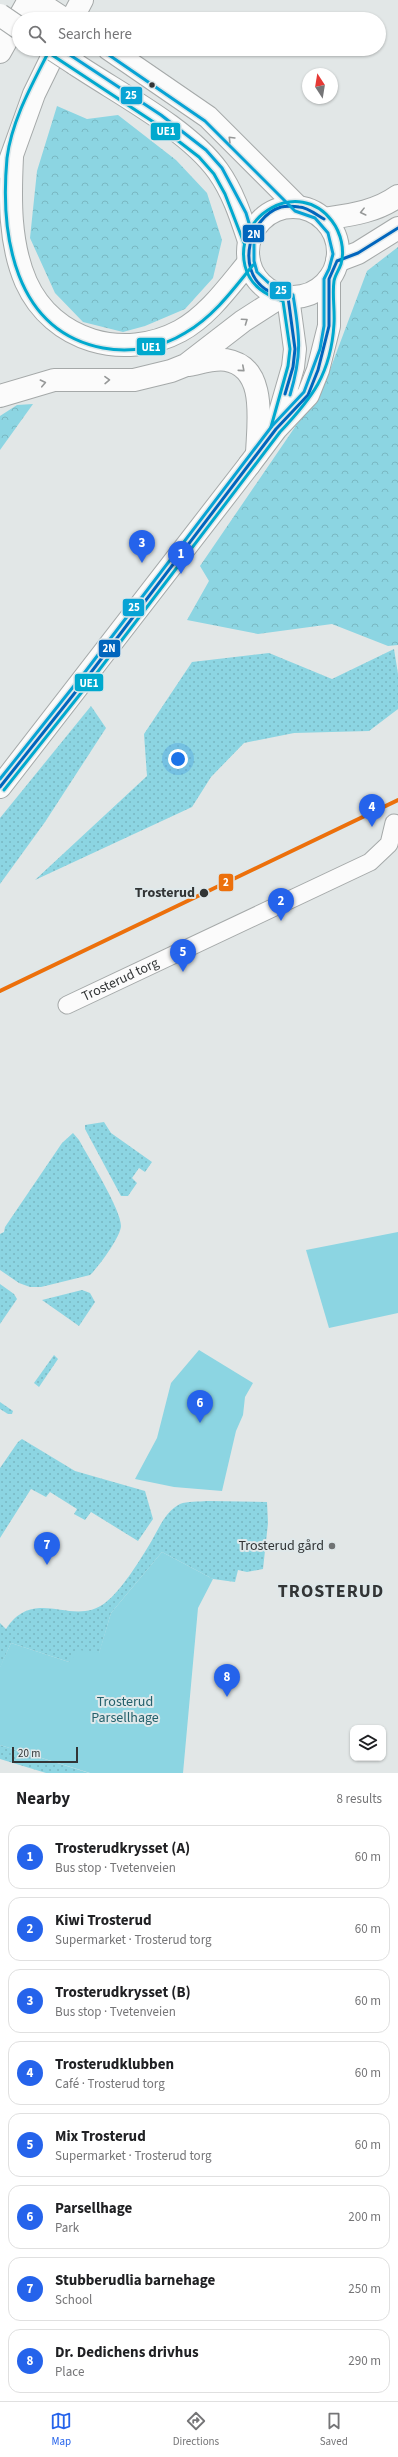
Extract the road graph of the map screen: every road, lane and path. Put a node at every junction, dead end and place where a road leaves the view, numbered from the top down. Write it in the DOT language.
graph roads {
  1 [pos="29,0"];
  2 [pos="35,0"];
  3 [pos="82,0"];
  4 [pos="22,12"];
  5 [pos="53,12"];
  6 [pos="76,12"];
  7 [pos="0,15"];
  8 [pos="12,23"];
  9 [pos="12,30"];
  10 [pos="0,52"];
  11 [pos="53,56"];
  12 [pos="63,56"];
  13 [pos="119,56"];
  14 [pos="12,156"];
  15 [pos="0,182"];
  16 [pos="398,196"];
  17 [pos="298,207"];
  18 [pos="324,219"];
  19 [pos="398,228"];
  20 [pos="249,241"];
  21 [pos="249,262"];
  22 [pos="333,270"];
  23 [pos="285,296"];
  24 [pos="198,360"];
  25 [pos="9,393"];
  26 [pos="276,429"];
  27 [pos="253,459"];
  28 [pos="0,787"];
  29 [pos="394,823"];
  30 [pos="67,1005"];
  1 -- 4 [label="main road"];
  2 -- 5 [label="main road"];
  3 -- 6 [label="main road"];
  7 -- 8 [label="main road, bridge"];
  9 -- 10 [label="main road"];
  11 -- 14 [label="main road"];
  12 -- 20 [label="main road, bridge"];
  17 -- 13 [label="main road, one-way"];
  14 -- 15 [label="main road"];
  14 -- 21 [label="main road"];
  16 -- 18 [label="main road, one-way"];
  17 -- 18 [label="main road"];
  17 -- 20 [label="main road"];
  18 -- 22 [label="main road"];
  19 -- 22 [label="main road"];
  20 -- 21 [label="main road"];
  21 -- 23 [label="main road"];
  22 -- 23 [label="main road"];
  22 -- 26 [label="main road"];
  24 -- 23 [label="main road, one-way"];
  23 -- 26 [label="main road"];
  25 -- 24 [label="main road, one-way"];
  24 -- 27 [label="main road, one-way"];
  26 -- 27 [label="main road"];
  27 -- 28 [label="main road"];
  29 -- 30 [label="street, Trosterud torg"];
}
